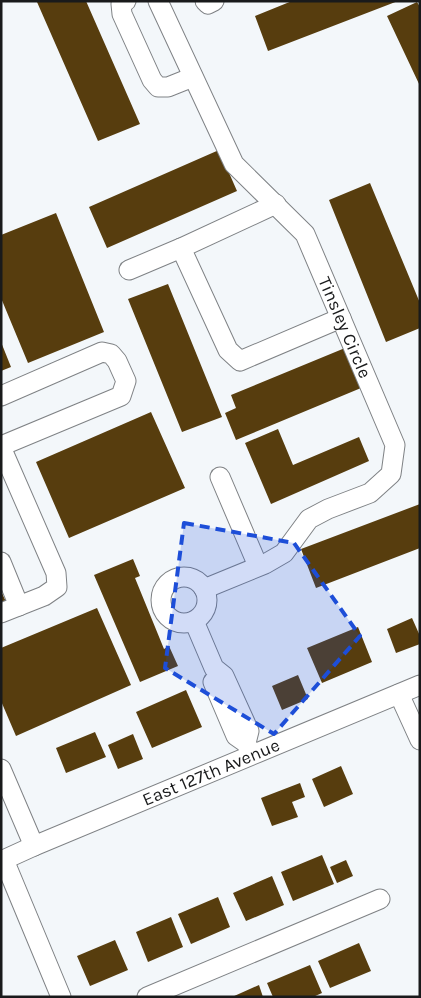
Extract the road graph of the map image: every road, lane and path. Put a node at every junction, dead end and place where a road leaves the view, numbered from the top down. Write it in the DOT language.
graph roads {
  1 [pos="126,1"];
  2 [pos="158,1"];
  3 [pos="194,77"];
  4 [pos="276,204"];
  5 [pos="181,248"];
  6 [pos="129,270"];
  7 [pos="341,318"];
  8 [pos="1,396"];
  9 [pos="1,447"];
  10 [pos="220,477"];
  11 [pos="1,562"];
  12 [pos="258,566"];
  13 [pos="204,589"];
  14 [pos="19,606"];
  15 [pos="1,613"];
  16 [pos="194,621"];
  17 [pos="420,685"];
  18 [pos="399,694"];
  19 [pos="420,740"];
  20 [pos="249,749"];
  21 [pos="1,769"];
  22 [pos="34,846"];
  23 [pos="2,861"];
  24 [pos="380,899"];
  25 [pos="61,997"];
  26 [pos="147,997"];
  1 -- 3 [label="street"];
  2 -- 3 [label="street, Tinsley Circle"];
  3 -- 4 [label="street, Tinsley Circle"];
  4 -- 5 [label="street"];
  4 -- 7 [label="street, Tinsley Circle"];
  5 -- 6 [label="street"];
  5 -- 7 [label="street"];
  7 -- 12 [label="street, Tinsley Circle"];
  8 -- 9 [label="street"];
  9 -- 14 [label="street"];
  10 -- 12 [label="street"];
  11 -- 14 [label="street"];
  12 -- 13 [label="street, Tinsley Circle"];
  13 -- 16 [label="street"];
  13 -- 16 [label="street"];
  14 -- 15 [label="street"];
  16 -- 20 [label="street"];
  17 -- 18 [label="street, East 127th Avenue"];
  18 -- 19 [label="street"];
  18 -- 20 [label="street, East 127th Avenue"];
  20 -- 22 [label="street, East 127th Avenue"];
  21 -- 22 [label="street"];
  22 -- 23 [label="street, East 127th Avenue"];
  23 -- 25 [label="street"];
  24 -- 26 [label="street"];
}
